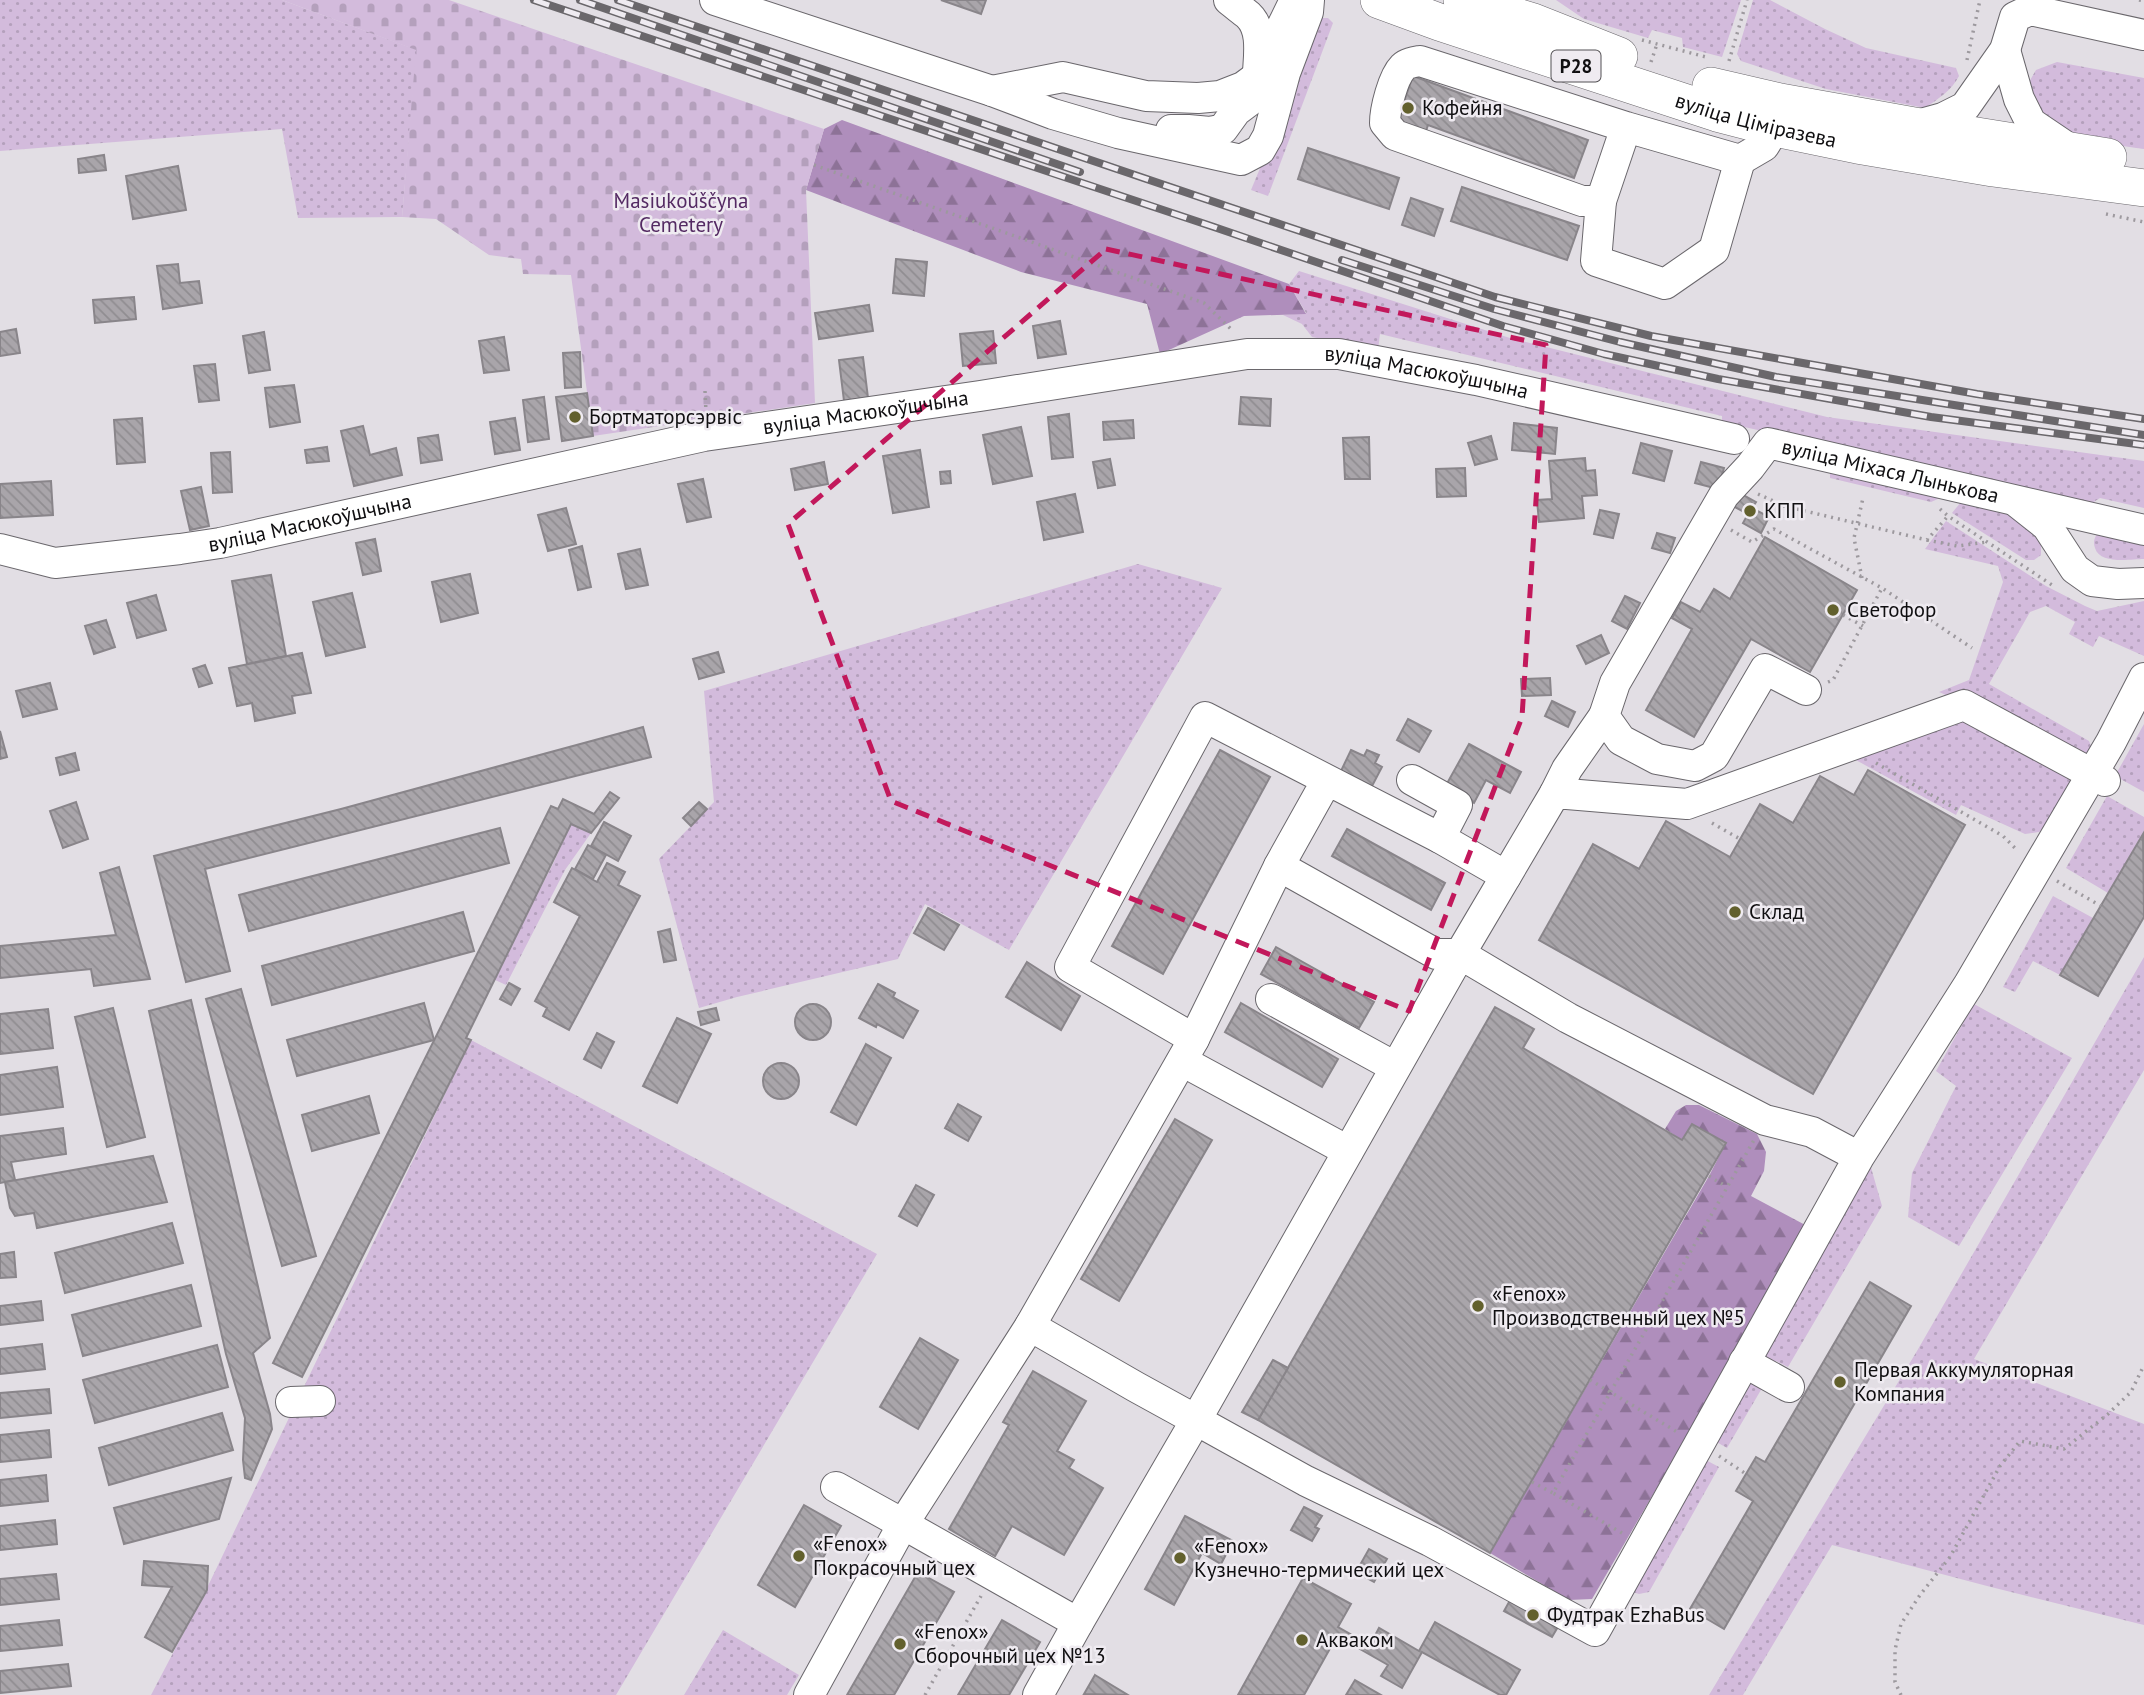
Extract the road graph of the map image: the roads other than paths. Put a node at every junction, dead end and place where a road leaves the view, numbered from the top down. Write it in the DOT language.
graph roads {
  1 [pos="715,0"];
  2 [pos="1229,0"];
  3 [pos="1296,0"];
  4 [pos="1309,0"];
  5 [pos="1379,0"];
  6 [pos="1462,0"];
  7 [pos="1499,0"];
  8 [pos="1533,22"];
  9 [pos="2144,35"];
  10 [pos="2005,50"];
  11 [pos="1271,75"];
  12 [pos="992,92"];
  13 [pos="1914,126"];
  14 [pos="1626,127"];
  15 [pos="1775,128"];
  16 [pos="1118,133"];
  17 [pos="2076,153"];
  18 [pos="1740,160"];
  19 [pos="2144,162"];
  20 [pos="2144,188"];
  21 [pos="1601,201"];
  22 [pos="1734,439"];
  23 [pos="2055,518"];
  24 [pos="2144,530"];
  25 [pos="0,549"];
  26 [pos="2144,583"];
  27 [pos="2144,678"];
  28 [pos="1806,690"];
  29 [pos="1604,716"];
  30 [pos="2098,778"];
  31 [pos="1327,780"];
  32 [pos="1412,780"];
  33 [pos="1555,793"];
  34 [pos="1440,838"];
  35 [pos="1279,866"];
  36 [pos="1506,876"];
  37 [pos="1460,954"];
  38 [pos="1271,999"];
  39 [pos="1188,1050"];
  40 [pos="1395,1067"];
  41 [pos="1348,1151"];
  42 [pos="1859,1157"];
  43 [pos="1030,1326"];
  44 [pos="1744,1362"];
  45 [pos="1789,1387"];
  46 [pos="1196,1420"];
  47 [pos="836,1487"];
  48 [pos="903,1524"];
  49 [pos="1078,1623"];
  50 [pos="809,1695"];
  51 [pos="1038,1695"];
  1 -- 12 [label="street"];
  2 -- 11 [label="street"];
  3 -- 11 [label="street"];
  4 -- 11 [label="street"];
  5 -- 15 [label="main road, вуліца Ціміразева / Р28"];
  6 -- 8 [label="main road, вуліца Ціміразева / Р28"];
  7 -- 8 [label="street"];
  8 -- 13 [label="main road, вуліца Ціміразева / Р28"];
  9 -- 10 [label="street"];
  10 -- 13 [label="street"];
  10 -- 17 [label="street"];
  11 -- 12 [label="street"];
  11 -- 16 [label="street"];
  11 -- 16 [label="street"];
  12 -- 16 [label="street"];
  13 -- 17 [label="main road, вуліца Ціміразева / Р28"];
  14 -- 18 [label="street"];
  14 -- 21 [label="street"];
  14 -- 21 [label="street"];
  15 -- 18 [label="street"];
  15 -- 20 [label="main road, вуліца Ціміразева / Р28"];
  17 -- 19 [label="main road, вуліца Ціміразева / Р28"];
  18 -- 21 [label="street"];
  22 -- 25 [label="street, вуліца Масюкоўшчына"];
  23 -- 24 [label="street, вуліца Міхася Лынькова"];
  23 -- 26 [label="street"];
  23 -- 29 [label="street, вуліца Міхася Лынькова"];
  27 -- 30 [label="street"];
  28 -- 29 [label="street"];
  29 -- 33 [label="street"];
  30 -- 33 [label="street"];
  30 -- 42 [label="street"];
  31 -- 34 [label="street"];
  31 -- 35 [label="street"];
  31 -- 39 [label="street"];
  32 -- 34 [label="street"];
  33 -- 36 [label="street"];
  34 -- 36 [label="street"];
  35 -- 37 [label="street"];
  35 -- 39 [label="street"];
  36 -- 37 [label="street"];
  37 -- 40 [label="street"];
  37 -- 42 [label="street"];
  38 -- 40 [label="street"];
  39 -- 41 [label="street"];
  39 -- 43 [label="street"];
  40 -- 41 [label="street"];
  41 -- 46 [label="street"];
  42 -- 44 [label="street"];
  43 -- 46 [label="street"];
  43 -- 48 [label="street"];
  44 -- 45 [label="street"];
  44 -- 46 [label="street"];
  46 -- 49 [label="street"];
  47 -- 48 [label="street"];
  48 -- 49 [label="street"];
  48 -- 50 [label="street"];
  49 -- 51 [label="street"];
}
